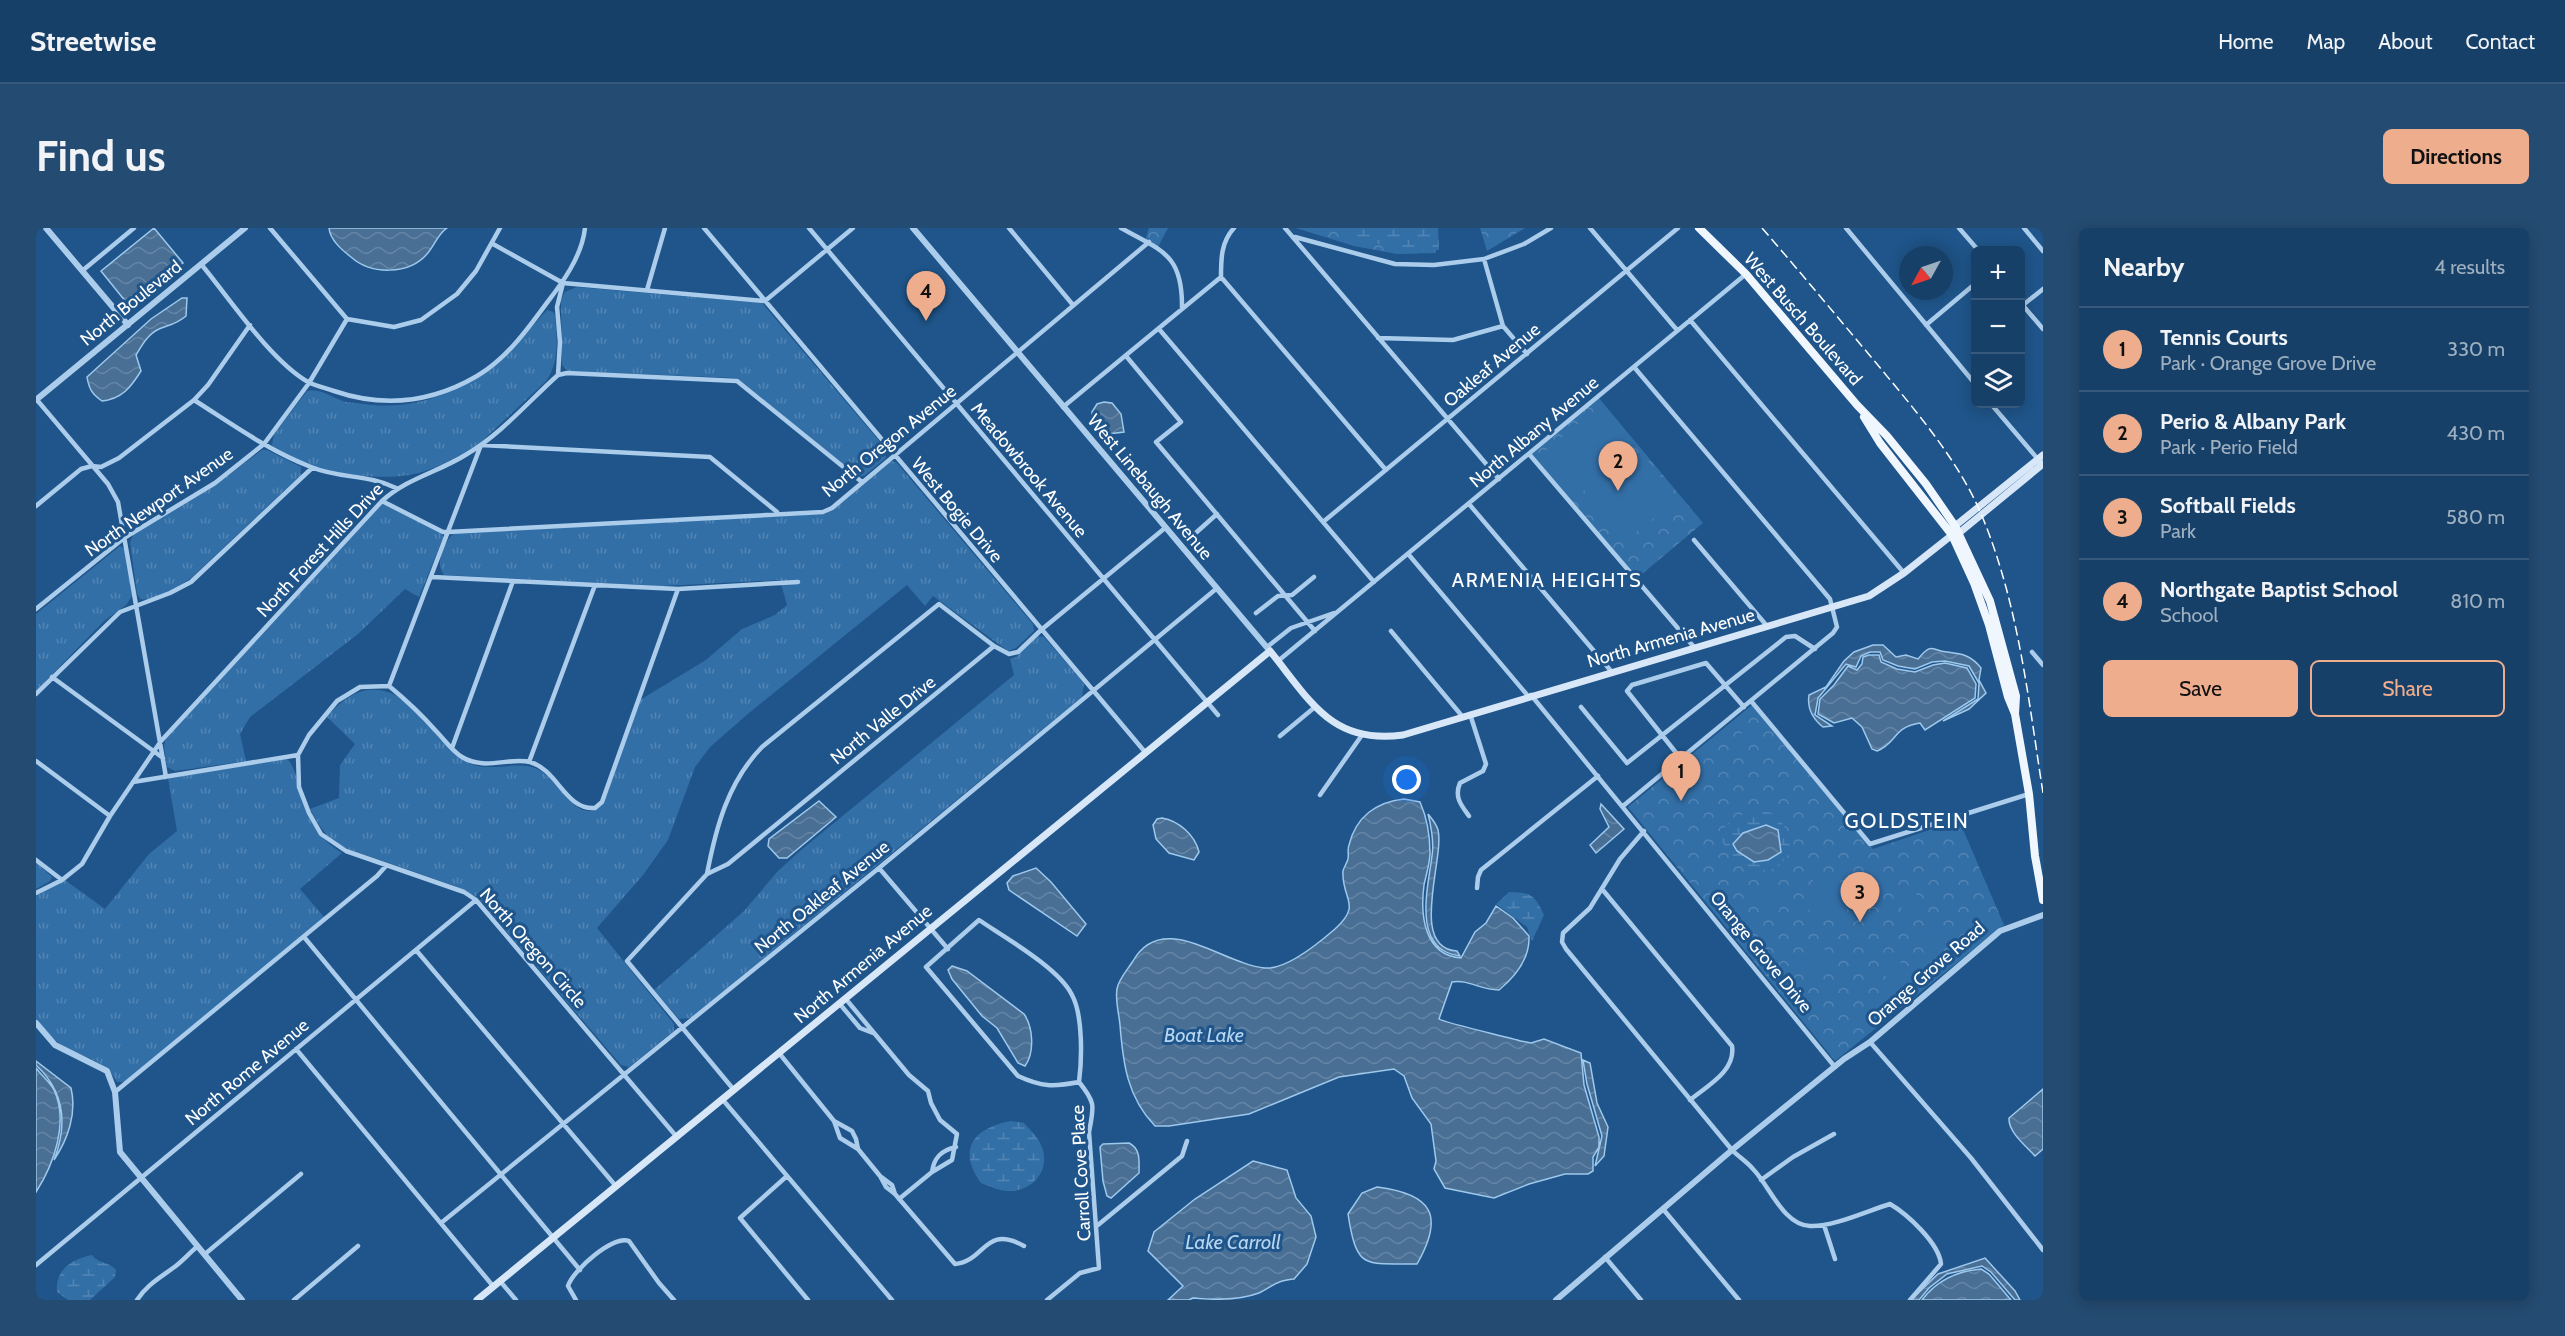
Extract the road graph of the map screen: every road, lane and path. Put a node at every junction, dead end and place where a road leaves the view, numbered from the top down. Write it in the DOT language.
graph roads {
  1 [pos="46,228"];
  2 [pos="134,228"];
  3 [pos="245,228"];
  4 [pos="270,228"];
  5 [pos="500,228"];
  6 [pos="585,228"];
  7 [pos="665,228"];
  8 [pos="704,228"];
  9 [pos="809,228"];
  10 [pos="853,228"];
  11 [pos="914,228"];
  12 [pos="1009,228"];
  13 [pos="1121,228"];
  14 [pos="1234,228"];
  15 [pos="1285,228"];
  16 [pos="1551,228"];
  17 [pos="1590,228"];
  18 [pos="1678,228"];
  19 [pos="1700,228"];
  20 [pos="1846,228"];
  21 [pos="1959,228"];
  22 [pos="2024,228"];
  23 [pos="1293,237"];
  24 [pos="1149,242"];
  25 [pos="493,244"];
  26 [pos="1975,246"];
  27 [pos="827,250"];
  28 [pos="2043,251"];
  29 [pos="1484,259"];
  30 [pos="201,264"];
  31 [pos="82,271"];
  32 [pos="1627,272"];
  33 [pos="1746,274"];
  34 [pos="1221,277"];
  35 [pos="563,283"];
  36 [pos="1971,287"];
  37 [pos="2043,289"];
  38 [pos="647,290"];
  39 [pos="765,301"];
  40 [pos="2025,302"];
  41 [pos="1073,305"];
  42 [pos="2025,308"];
  43 [pos="1182,309"];
  44 [pos="347,319"];
  45 [pos="1690,320"];
  46 [pos="128,325"];
  47 [pos="250,325"];
  48 [pos="1926,325"];
  49 [pos="1503,326"];
  50 [pos="1159,329"];
  51 [pos="2043,329"];
  52 [pos="1677,330"];
  53 [pos="1378,338"];
  54 [pos="1017,353"];
  55 [pos="1527,354"];
  56 [pos="1126,356"];
  57 [pos="1634,367"];
  58 [pos="558,375"];
  59 [pos="1971,379"];
  60 [pos="309,383"];
  61 [pos="36,400"];
  62 [pos="194,400"];
  63 [pos="956,404"];
  64 [pos="1857,405"];
  65 [pos="1063,407"];
  66 [pos="1995,408"];
  67 [pos="1448,419"];
  68 [pos="264,444"];
  69 [pos="481,445"];
  70 [pos="1529,454"];
  71 [pos="894,455"];
  72 [pos="2041,460"];
  73 [pos="92,466"];
  74 [pos="312,468"];
  75 [pos="1386,470"];
  76 [pos="1499,479"];
  77 [pos="862,482"];
  78 [pos="396,488"];
  79 [pos="382,501"];
  80 [pos="1469,504"];
  81 [pos="36,506"];
  82 [pos="777,513"];
  83 [pos="1216,514"];
  84 [pos="1323,522"];
  85 [pos="1955,526"];
  86 [pos="1165,528"];
  87 [pos="448,532"];
  88 [pos="1956,534"];
  89 [pos="124,538"];
  90 [pos="1190,538"];
  91 [pos="1694,540"];
  92 [pos="1409,555"];
  93 [pos="1904,573"];
  94 [pos="432,577"];
  95 [pos="1314,578"];
  96 [pos="1103,579"];
  97 [pos="513,581"];
  98 [pos="798,582"];
  99 [pos="1374,582"];
  100 [pos="595,585"];
  101 [pos="678,589"];
  102 [pos="1216,589"];
  103 [pos="1286,597"];
  104 [pos="136,606"];
  105 [pos="1832,607"];
  106 [pos="36,609"];
  107 [pos="1339,611"];
  108 [pos="1256,613"];
  109 [pos="1307,622"];
  110 [pos="1767,626"];
  111 [pos="1041,630"];
  112 [pos="1391,631"];
  113 [pos="1315,632"];
  114 [pos="1155,640"];
  115 [pos="994,646"];
  116 [pos="1694,647"];
  117 [pos="1268,649"];
  118 [pos="1815,649"];
  119 [pos="2032,652"];
  120 [pos="1278,661"];
  121 [pos="2043,665"];
  122 [pos="1611,671"];
  123 [pos="52,677"];
  124 [pos="1725,685"];
  125 [pos="389,686"];
  126 [pos="1093,691"];
  127 [pos="36,694"];
  128 [pos="1530,696"];
  129 [pos="1207,701"];
  130 [pos="1751,701"];
  131 [pos="1315,707"];
  132 [pos="1581,707"];
  133 [pos="1744,707"];
  134 [pos="1470,714"];
  135 [pos="1218,715"];
  136 [pos="1462,717"];
  137 [pos="1362,735"];
  138 [pos="1280,736"];
  139 [pos="1662,737"];
  140 [pos="1382,738"];
  141 [pos="160,741"];
  142 [pos="452,748"];
  143 [pos="153,751"];
  144 [pos="1145,752"];
  145 [pos="298,755"];
  146 [pos="163,758"];
  147 [pos="1681,759"];
  148 [pos="36,761"];
  149 [pos="529,762"];
  150 [pos="1598,776"];
  151 [pos="166,777"];
  152 [pos="133,782"];
  153 [pos="2029,794"];
  154 [pos="1320,795"];
  155 [pos="1623,806"];
  156 [pos="110,816"];
  157 [pos="1469,816"];
  158 [pos="1644,831"];
  159 [pos="36,860"];
  160 [pos="385,867"];
  161 [pos="879,868"];
  162 [pos="707,874"];
  163 [pos="62,880"];
  164 [pos="1477,888"];
  165 [pos="1602,889"];
  166 [pos="36,893"];
  167 [pos="476,900"];
  168 [pos="2043,900"];
  169 [pos="2043,915"];
  170 [pos="930,928"];
  171 [pos="304,937"];
  172 [pos="416,950"];
  173 [pos="948,950"];
  174 [pos="846,998"];
  175 [pos="356,1000"];
  176 [pos="839,1003"];
  177 [pos="36,1023"];
  178 [pos="683,1028"];
  179 [pos="876,1034"];
  180 [pos="1870,1042"];
  181 [pos="296,1049"];
  182 [pos="779,1053"];
  183 [pos="1835,1066"];
  184 [pos="624,1074"];
  185 [pos="1078,1082"];
  186 [pos="734,1090"];
  187 [pos="115,1092"];
  188 [pos="723,1100"];
  189 [pos="1690,1100"];
  190 [pos="834,1121"];
  191 [pos="563,1123"];
  192 [pos="1834,1134"];
  193 [pos="676,1136"];
  194 [pos="1187,1141"];
  195 [pos="956,1148"];
  196 [pos="858,1149"];
  197 [pos="1732,1150"];
  198 [pos="932,1172"];
  199 [pos="300,1174"];
  200 [pos="501,1174"];
  201 [pos="788,1176"];
  202 [pos="141,1178"];
  203 [pos="1761,1180"];
  204 [pos="615,1185"];
  205 [pos="897,1197"];
  206 [pos="1663,1209"];
  207 [pos="441,1223"];
  208 [pos="1098,1225"];
  209 [pos="1824,1225"];
  210 [pos="554,1238"];
  211 [pos="198,1246"];
  212 [pos="358,1246"];
  213 [pos="1024,1246"];
  214 [pos="2043,1250"];
  215 [pos="205,1254"];
  216 [pos="1605,1257"];
  217 [pos="1835,1259"];
  218 [pos="36,1265"];
  219 [pos="580,1270"];
  220 [pos="497,1284"];
  221 [pos="137,1300"];
  222 [pos="242,1300"];
  223 [pos="294,1300"];
  224 [pos="477,1300"];
  225 [pos="516,1300"];
  226 [pos="576,1300"];
  227 [pos="674,1300"];
  228 [pos="808,1300"];
  229 [pos="892,1300"];
  230 [pos="1047,1300"];
  231 [pos="1556,1300"];
  232 [pos="1641,1300"];
  233 [pos="1739,1300"];
  234 [pos="1910,1300"];
  1 -- 31 [label="street"];
  2 -- 31 [label="street"];
  3 -- 30 [label="street, North Boulevard"];
  4 -- 44 [label="street"];
  5 -- 25 [label="street"];
  6 -- 35 [label="street"];
  7 -- 38 [label="street"];
  8 -- 39 [label="street, West Bogie Drive"];
  9 -- 27 [label="street, Meadowbrook Avenue"];
  10 -- 27 [label="street"];
  11 -- 54 [label="street, West Linebaugh Avenue"];
  12 -- 41 [label="street"];
  13 -- 24 [label="street"];
  14 -- 34 [label="street"];
  15 -- 23 [label="street"];
  16 -- 29 [label="street"];
  17 -- 32 [label="street"];
  18 -- 32 [label="street, Oakleaf Avenue"];
  19 -- 33 [label="main road, West Busch Boulevard"];
  20 -- 48 [label="street"];
  21 -- 26 [label="street"];
  22 -- 28 [label="street"];
  23 -- 29 [label="street"];
  23 -- 53 [label="street"];
  24 -- 41 [label="street, North Oregon Avenue"];
  24 -- 43 [label="street"];
  25 -- 35 [label="street"];
  25 -- 44 [label="street"];
  27 -- 39 [label="street"];
  27 -- 63 [label="street, Meadowbrook Avenue"];
  29 -- 49 [label="street"];
  30 -- 46 [label="street, North Boulevard"];
  30 -- 47 [label="street"];
  31 -- 46 [label="street"];
  32 -- 52 [label="street"];
  32 -- 55 [label="street, Oakleaf Avenue"];
  33 -- 45 [label="street, North Albany Avenue"];
  33 -- 64 [label="main road, West Busch Boulevard"];
  34 -- 43 [label="street"];
  34 -- 75 [label="street"];
  35 -- 38 [label="street"];
  35 -- 58 [label="street"];
  35 -- 60 [label="street"];
  36 -- 48 [label="street"];
  37 -- 40 [label="street"];
  38 -- 39 [label="street"];
  39 -- 71 [label="street, West Bogie Drive"];
  41 -- 54 [label="street, North Oregon Avenue"];
  42 -- 51 [label="street"];
  43 -- 50 [label="street"];
  44 -- 60 [label="street, North Newport Avenue"];
  45 -- 52 [label="street, North Albany Avenue"];
  45 -- 93 [label="street"];
  46 -- 61 [label="street, North Boulevard"];
  47 -- 60 [label="street"];
  47 -- 62 [label="street"];
  48 -- 59 [label="street"];
  49 -- 53 [label="street"];
  49 -- 55 [label="street"];
  50 -- 56 [label="street"];
  50 -- 84 [label="street"];
  52 -- 57 [label="street, North Albany Avenue"];
  53 -- 67 [label="street"];
  54 -- 63 [label="street, North Oregon Avenue"];
  54 -- 65 [label="street, West Linebaugh Avenue"];
  55 -- 67 [label="street, Oakleaf Avenue"];
  56 -- 65 [label="street"];
  56 -- 83 [label="street"];
  57 -- 70 [label="street, North Albany Avenue"];
  57 -- 105 [label="street"];
  58 -- 69 [label="street, North Forest Hills Drive"];
  58 -- 77 [label="street"];
  60 -- 68 [label="street, North Newport Avenue"];
  61 -- 73 [label="street"];
  62 -- 68 [label="street"];
  62 -- 73 [label="street"];
  63 -- 71 [label="street, North Oregon Avenue"];
  63 -- 96 [label="street, Meadowbrook Avenue"];
  64 -- 85 [label="main road, West Busch Boulevard"];
  64 -- 88 [label="main road, West Busch Boulevard"];
  65 -- 86 [label="street, West Linebaugh Avenue"];
  66 -- 72 [label="street"];
  67 -- 75 [label="street, Oakleaf Avenue"];
  67 -- 76 [label="street"];
  68 -- 74 [label="street"];
  68 -- 89 [label="street, North Newport Avenue"];
  69 -- 78 [label="street, North Forest Hills Drive"];
  69 -- 82 [label="street"];
  69 -- 87 [label="street"];
  70 -- 76 [label="street, North Albany Avenue"];
  70 -- 116 [label="street"];
  71 -- 77 [label="street, North Oregon Avenue"];
  71 -- 111 [label="street, West Bogie Drive"];
  72 -- 85 [label="main road"];
  72 -- 88 [label="main road, North Armenia Avenue"];
  73 -- 81 [label="street"];
  73 -- 89 [label="street"];
  74 -- 78 [label="street"];
  74 -- 104 [label="street"];
  75 -- 84 [label="street, Oakleaf Avenue"];
  76 -- 80 [label="street, North Albany Avenue"];
  77 -- 82 [label="street, North Oregon Avenue"];
  78 -- 79 [label="street, North Forest Hills Drive"];
  79 -- 87 [label="street, North Oregon Avenue"];
  79 -- 141 [label="street, North Forest Hills Drive"];
  80 -- 92 [label="street, North Albany Avenue"];
  80 -- 122 [label="street"];
  82 -- 87 [label="street, North Oregon Avenue"];
  83 -- 90 [label="street"];
  83 -- 103 [label="street"];
  84 -- 99 [label="street"];
  85 -- 88 [label="main road, West Busch Boulevard"];
  86 -- 96 [label="street"];
  86 -- 102 [label="street, West Linebaugh Avenue"];
  87 -- 94 [label="street"];
  88 -- 93 [label="main road, North Armenia Avenue"];
  88 -- 153 [label="main road, West Busch Boulevard"];
  89 -- 104 [label="street"];
  89 -- 106 [label="street, North Newport Avenue"];
  91 -- 110 [label="street"];
  92 -- 99 [label="street, North Albany Avenue"];
  92 -- 128 [label="street, Orange Grove Drive"];
  93 -- 105 [label="main road, North Armenia Avenue"];
  94 -- 97 [label="street"];
  94 -- 125 [label="street"];
  95 -- 103 [label="street"];
  96 -- 111 [label="street"];
  96 -- 114 [label="street, Meadowbrook Avenue"];
  97 -- 100 [label="street"];
  97 -- 142 [label="street"];
  98 -- 101 [label="street"];
  99 -- 107 [label="street, North Albany Avenue"];
  100 -- 101 [label="street"];
  100 -- 149 [label="street"];
  101 -- 149 [label="street"];
  102 -- 114 [label="street, North Oakleaf Avenue"];
  102 -- 117 [label="street, West Linebaugh Avenue"];
  103 -- 108 [label="street"];
  103 -- 109 [label="street"];
  104 -- 123 [label="street"];
  104 -- 141 [label="street"];
  105 -- 110 [label="main road, North Armenia Avenue"];
  105 -- 118 [label="street"];
  107 -- 109 [label="street, North Albany Avenue"];
  107 -- 113 [label="street, North Albany Avenue"];
  109 -- 113 [label="street"];
  109 -- 117 [label="street, North Albany Avenue"];
  110 -- 116 [label="main road, North Armenia Avenue"];
  111 -- 115 [label="street"];
  111 -- 126 [label="street, West Bogie Drive"];
  112 -- 136 [label="street"];
  113 -- 120 [label="street, North Albany Avenue"];
  114 -- 126 [label="street, North Oakleaf Avenue"];
  114 -- 129 [label="street, Meadowbrook Avenue"];
  115 -- 162 [label="street, North Valle Drive"];
  115 -- 162 [label="street"];
  116 -- 122 [label="main road, North Armenia Avenue"];
  117 -- 120 [label="main road, West Linebaugh Avenue"];
  117 -- 129 [label="main road, North Armenia Avenue"];
  118 -- 124 [label="street"];
  118 -- 130 [label="street"];
  119 -- 121 [label="street"];
  120 -- 131 [label="main road, West Linebaugh Avenue"];
  122 -- 128 [label="main road, North Armenia Avenue"];
  123 -- 127 [label="street"];
  123 -- 143 [label="street"];
  124 -- 133 [label="street"];
  124 -- 139 [label="street"];
  124 -- 139 [label="street"];
  125 -- 142 [label="street"];
  125 -- 145 [label="street"];
  126 -- 144 [label="street, West Bogie Drive"];
  126 -- 161 [label="street, North Oakleaf Avenue"];
  128 -- 134 [label="main road, North Armenia Avenue"];
  128 -- 150 [label="street, Orange Grove Drive"];
  129 -- 135 [label="street, Meadowbrook Avenue"];
  129 -- 144 [label="main road, North Armenia Avenue"];
  130 -- 133 [label="street"];
  130 -- 153 [label="street"];
  131 -- 137 [label="main road, West Linebaugh Avenue"];
  131 -- 138 [label="street"];
  132 -- 139 [label="street"];
  133 -- 147 [label="street"];
  134 -- 136 [label="main road, North Armenia Avenue"];
  134 -- 157 [label="street"];
  136 -- 140 [label="main road, North Armenia Avenue"];
  137 -- 140 [label="main road, West Linebaugh Avenue"];
  137 -- 154 [label="street"];
  139 -- 147 [label="street"];
  141 -- 143 [label="street, North Forest Hills Drive"];
  141 -- 146 [label="street"];
  142 -- 149 [label="street"];
  143 -- 146 [label="street"];
  143 -- 152 [label="street, North Forest Hills Drive"];
  144 -- 170 [label="main road, North Armenia Avenue"];
  145 -- 151 [label="street"];
  145 -- 160 [label="street, North Oregon Circle"];
  146 -- 151 [label="street"];
  147 -- 155 [label="street"];
  148 -- 156 [label="street"];
  150 -- 155 [label="street, Orange Grove Drive"];
  150 -- 164 [label="street"];
  151 -- 152 [label="street"];
  152 -- 156 [label="street, North Forest Hills Drive"];
  153 -- 168 [label="main road, West Busch Boulevard"];
  155 -- 158 [label="street, Orange Grove Drive"];
  156 -- 163 [label="street, North Forest Hills Drive"];
  158 -- 165 [label="street"];
  158 -- 183 [label="street, Orange Grove Drive"];
  159 -- 163 [label="street"];
  160 -- 167 [label="street, North Oregon Circle"];
  160 -- 171 [label="street"];
  161 -- 170 [label="street"];
  161 -- 178 [label="street, North Oakleaf Avenue"];
  162 -- 178 [label="street, North Valle Drive"];
  163 -- 166 [label="street, North Forest Hills Drive"];
  165 -- 189 [label="street"];
  165 -- 189 [label="street"];
  167 -- 172 [label="street, North Rome Avenue"];
  167 -- 184 [label="street, North Oregon Circle"];
  169 -- 180 [label="street, Orange Grove Road"];
  170 -- 173 [label="street"];
  170 -- 174 [label="main road, North Armenia Avenue"];
  171 -- 175 [label="street"];
  171 -- 187 [label="street"];
  172 -- 175 [label="street, North Rome Avenue"];
  172 -- 191 [label="street"];
  173 -- 185 [label="street"];
  173 -- 185 [label="street, Carroll Cove Place"];
  174 -- 176 [label="main road, North Armenia Avenue"];
  174 -- 179 [label="street"];
  175 -- 181 [label="street, North Rome Avenue"];
  175 -- 200 [label="street"];
  176 -- 179 [label="street"];
  176 -- 182 [label="main road, North Armenia Avenue"];
  177 -- 187 [label="street"];
  178 -- 184 [label="street, North Oakleaf Avenue"];
  178 -- 186 [label="street"];
  179 -- 195 [label="street"];
  180 -- 183 [label="street, Orange Grove Road"];
  180 -- 214 [label="street"];
  181 -- 202 [label="street, North Rome Avenue"];
  181 -- 207 [label="street"];
  182 -- 186 [label="main road, North Armenia Avenue"];
  182 -- 190 [label="street"];
  183 -- 197 [label="street"];
  184 -- 191 [label="street, North Oakleaf Avenue"];
  184 -- 193 [label="street, North Oregon Circle"];
  185 -- 208 [label="street, Carroll Cove Place"];
  186 -- 188 [label="main road, North Armenia Avenue"];
  187 -- 202 [label="street"];
  188 -- 193 [label="main road, North Armenia Avenue"];
  188 -- 201 [label="street"];
  189 -- 197 [label="street"];
  190 -- 196 [label="street"];
  190 -- 196 [label="street"];
  191 -- 200 [label="street, North Oakleaf Avenue"];
  191 -- 204 [label="street"];
  192 -- 203 [label="street"];
  193 -- 204 [label="main road, North Armenia Avenue"];
  194 -- 208 [label="street"];
  195 -- 198 [label="street"];
  195 -- 198 [label="street"];
  196 -- 205 [label="street"];
  197 -- 203 [label="street"];
  197 -- 206 [label="street"];
  198 -- 205 [label="street"];
  199 -- 215 [label="street"];
  200 -- 207 [label="street, North Oakleaf Avenue"];
  200 -- 210 [label="street"];
  201 -- 228 [label="street"];
  201 -- 229 [label="street"];
  202 -- 211 [label="street"];
  202 -- 218 [label="street, North Rome Avenue"];
  203 -- 209 [label="street"];
  204 -- 210 [label="main road, North Armenia Avenue"];
  205 -- 213 [label="street"];
  206 -- 216 [label="street"];
  206 -- 233 [label="street"];
  207 -- 220 [label="street"];
  208 -- 230 [label="street, Carroll Cove Place"];
  209 -- 217 [label="street"];
  209 -- 234 [label="street"];
  210 -- 219 [label="street"];
  210 -- 220 [label="main road, North Armenia Avenue"];
  211 -- 215 [label="street"];
  211 -- 221 [label="street"];
  212 -- 223 [label="street"];
  215 -- 222 [label="street"];
  216 -- 231 [label="street"];
  216 -- 232 [label="street"];
  219 -- 226 [label="street"];
  219 -- 227 [label="street"];
  220 -- 224 [label="main road, North Armenia Avenue"];
  220 -- 225 [label="street"];
}
